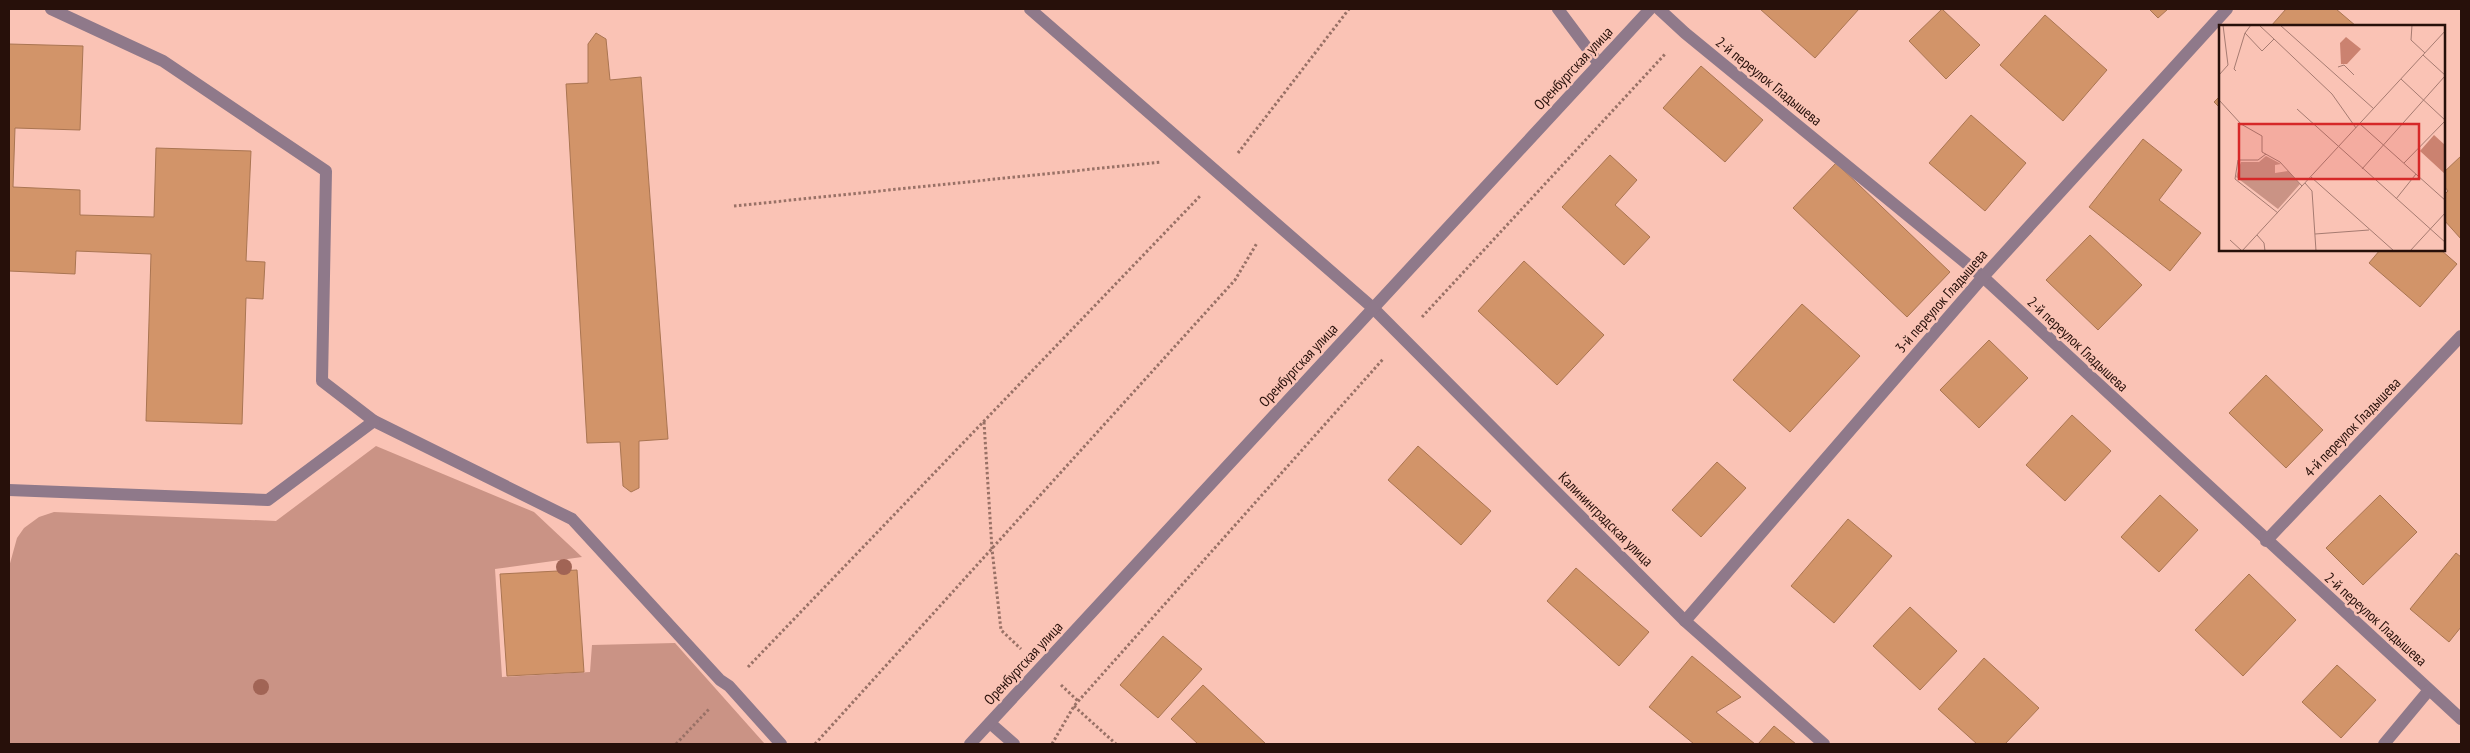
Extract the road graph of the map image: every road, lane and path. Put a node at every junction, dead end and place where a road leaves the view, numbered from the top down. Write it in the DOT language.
graph roads {
  1 [pos="51,9"];
  2 [pos="1030,9"];
  3 [pos="1349,9"];
  4 [pos="1558,9"];
  5 [pos="1650,9"];
  6 [pos="1659,9"];
  7 [pos="2228,9"];
  8 [pos="1685,32"];
  9 [pos="1599,64"];
  10 [pos="1201,158"];
  11 [pos="1221,175"];
  12 [pos="734,206"];
  13 [pos="1272,219"];
  14 [pos="1983,277"];
  15 [pos="1373,308"];
  16 [pos="2461,336"];
  17 [pos="1402,338"];
  18 [pos="374,421"];
  19 [pos="984,422"];
  20 [pos="9,490"];
  21 [pos="2266,541"];
  22 [pos="992,549"];
  23 [pos="1685,621"];
  24 [pos="1041,667"];
  25 [pos="730,686"];
  26 [pos="2429,690"];
  27 [pos="1078,701"];
  28 [pos="1074,706"];
  29 [pos="2461,719"];
  30 [pos="990,723"];
  31 [pos="676,744"];
  32 [pos="781,744"];
  33 [pos="815,744"];
  34 [pos="970,744"];
  35 [pos="1014,744"];
  36 [pos="1052,744"];
  37 [pos="1116,744"];
  38 [pos="1824,744"];
  39 [pos="2384,744"];
  1 -- 18 [label="street"];
  2 -- 10 [label="street, Калининградская улица"];
  3 -- 11 [label="path"];
  4 -- 9 [label="street"];
  5 -- 9 [label="street, Оренбургская улица"];
  6 -- 8 [label="street, 2-й переулок Гладышева"];
  7 -- 14 [label="street, 3-й переулок Гладышева"];
  8 -- 14 [label="street, 2-й переулок Гладышева"];
  8 -- 17 [label="path"];
  9 -- 15 [label="street, Оренбургская улица"];
  10 -- 11 [label="street, Калининградская улица"];
  10 -- 12 [label="path"];
  11 -- 13 [label="street, Калининградская улица"];
  11 -- 19 [label="path"];
  13 -- 15 [label="street, Калининградская улица"];
  13 -- 22 [label="path"];
  14 -- 21 [label="street, 2-й переулок Гладышева"];
  14 -- 23 [label="street, 3-й переулок Гладышева"];
  15 -- 17 [label="street, Калининградская улица"];
  15 -- 24 [label="street, Оренбургская улица"];
  16 -- 21 [label="street, 4-й переулок Гладышева"];
  17 -- 23 [label="street, Калининградская улица"];
  17 -- 27 [label="path"];
  18 -- 20 [label="street"];
  18 -- 25 [label="street"];
  19 -- 22 [label="path"];
  19 -- 25 [label="path"];
  21 -- 26 [label="street, 2-й переулок Гладышева"];
  22 -- 24 [label="path"];
  22 -- 33 [label="path"];
  23 -- 38 [label="street, Калининградская улица"];
  24 -- 27 [label="path"];
  24 -- 30 [label="street, Оренбургская улица"];
  25 -- 31 [label="path"];
  25 -- 32 [label="street"];
  26 -- 29 [label="street, 2-й переулок Гладышева"];
  26 -- 39 [label="street"];
  27 -- 28 [label="path"];
  28 -- 36 [label="path"];
  28 -- 37 [label="path"];
  30 -- 34 [label="street, Оренбургская улица"];
  30 -- 35 [label="street"];
}
